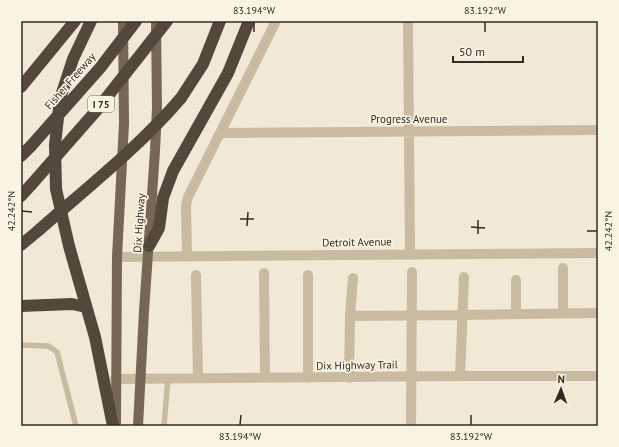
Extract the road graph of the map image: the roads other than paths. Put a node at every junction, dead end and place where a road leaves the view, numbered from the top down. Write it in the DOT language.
graph roads {
  1 [pos="75,21"];
  2 [pos="91,21"];
  3 [pos="123,21"];
  4 [pos="136,21"];
  5 [pos="156,21"];
  6 [pos="167,21"];
  7 [pos="220,21"];
  8 [pos="249,21"];
  9 [pos="276,21"];
  10 [pos="408,21"];
  11 [pos="21,87"];
  12 [pos="598,130"];
  13 [pos="409,131"];
  14 [pos="220,133"];
  15 [pos="21,156"];
  16 [pos="21,196"];
  17 [pos="21,245"];
  18 [pos="149,251"];
  19 [pos="598,252"];
  20 [pos="410,254"];
  21 [pos="187,256"];
  22 [pos="117,257"];
  23 [pos="563,268"];
  24 [pos="412,272"];
  25 [pos="264,273"];
  26 [pos="308,275"];
  27 [pos="196,276"];
  28 [pos="464,277"];
  29 [pos="353,278"];
  30 [pos="516,280"];
  31 [pos="21,306"];
  32 [pos="86,307"];
  33 [pos="563,313"];
  34 [pos="598,313"];
  35 [pos="516,314"];
  36 [pos="411,315"];
  37 [pos="350,316"];
  38 [pos="462,316"];
  39 [pos="21,345"];
  40 [pos="460,376"];
  41 [pos="598,376"];
  42 [pos="265,377"];
  43 [pos="411,377"];
  44 [pos="140,378"];
  45 [pos="168,378"];
  46 [pos="198,378"];
  47 [pos="308,378"];
  48 [pos="349,378"];
  49 [pos="115,379"];
  50 [pos="76,426"];
  51 [pos="114,426"];
  52 [pos="138,426"];
  53 [pos="164,426"];
  54 [pos="411,426"];
  1 -- 11 [label="highway"];
  2 -- 32 [label="highway"];
  3 -- 22 [label="main road, Dix Highway"];
  4 -- 15 [label="highway, Fisher Freeway / I 75, bridge"];
  5 -- 18 [label="main road, Dix Highway"];
  6 -- 16 [label="highway, I 75, bridge"];
  7 -- 17 [label="highway, bridge"];
  8 -- 18 [label="highway"];
  9 -- 14 [label="street"];
  10 -- 13 [label="street"];
  12 -- 13 [label="street, Progress Avenue"];
  13 -- 14 [label="street, Progress Avenue"];
  13 -- 20 [label="street"];
  14 -- 21 [label="street"];
  18 -- 21 [label="street, Detroit Avenue"];
  18 -- 22 [label="street, Detroit Avenue"];
  18 -- 44 [label="main road, Dix Highway"];
  19 -- 20 [label="street, Detroit Avenue"];
  20 -- 21 [label="street, Detroit Avenue"];
  22 -- 49 [label="main road, Dix Highway"];
  23 -- 33 [label="street"];
  24 -- 36 [label="street"];
  25 -- 42 [label="street"];
  26 -- 47 [label="street"];
  27 -- 46 [label="street"];
  28 -- 38 [label="street"];
  29 -- 37 [label="street"];
  30 -- 35 [label="street"];
  31 -- 32 [label="highway"];
  32 -- 51 [label="highway"];
  33 -- 34 [label="street"];
  33 -- 35 [label="street"];
  35 -- 38 [label="street"];
  36 -- 37 [label="street"];
  36 -- 38 [label="street"];
  36 -- 43 [label="street"];
  37 -- 48 [label="street"];
  38 -- 40 [label="street"];
  39 -- 50 [label="lane"];
  40 -- 41 [label="street, Dix Highway Trail"];
  40 -- 43 [label="street, Dix Highway Trail"];
  42 -- 46 [label="street, Dix Highway Trail"];
  42 -- 47 [label="street, Dix Highway Trail"];
  43 -- 48 [label="street, Dix Highway Trail"];
  43 -- 54 [label="street"];
  44 -- 45 [label="street, Dix Highway Trail"];
  44 -- 49 [label="street, Dix Highway Trail"];
  44 -- 52 [label="main road, Dix Highway"];
  45 -- 46 [label="street, Dix Highway Trail"];
  45 -- 53 [label="lane"];
  47 -- 48 [label="street, Dix Highway Trail"];
  49 -- 51 [label="main road, Dix Highway"];
}
